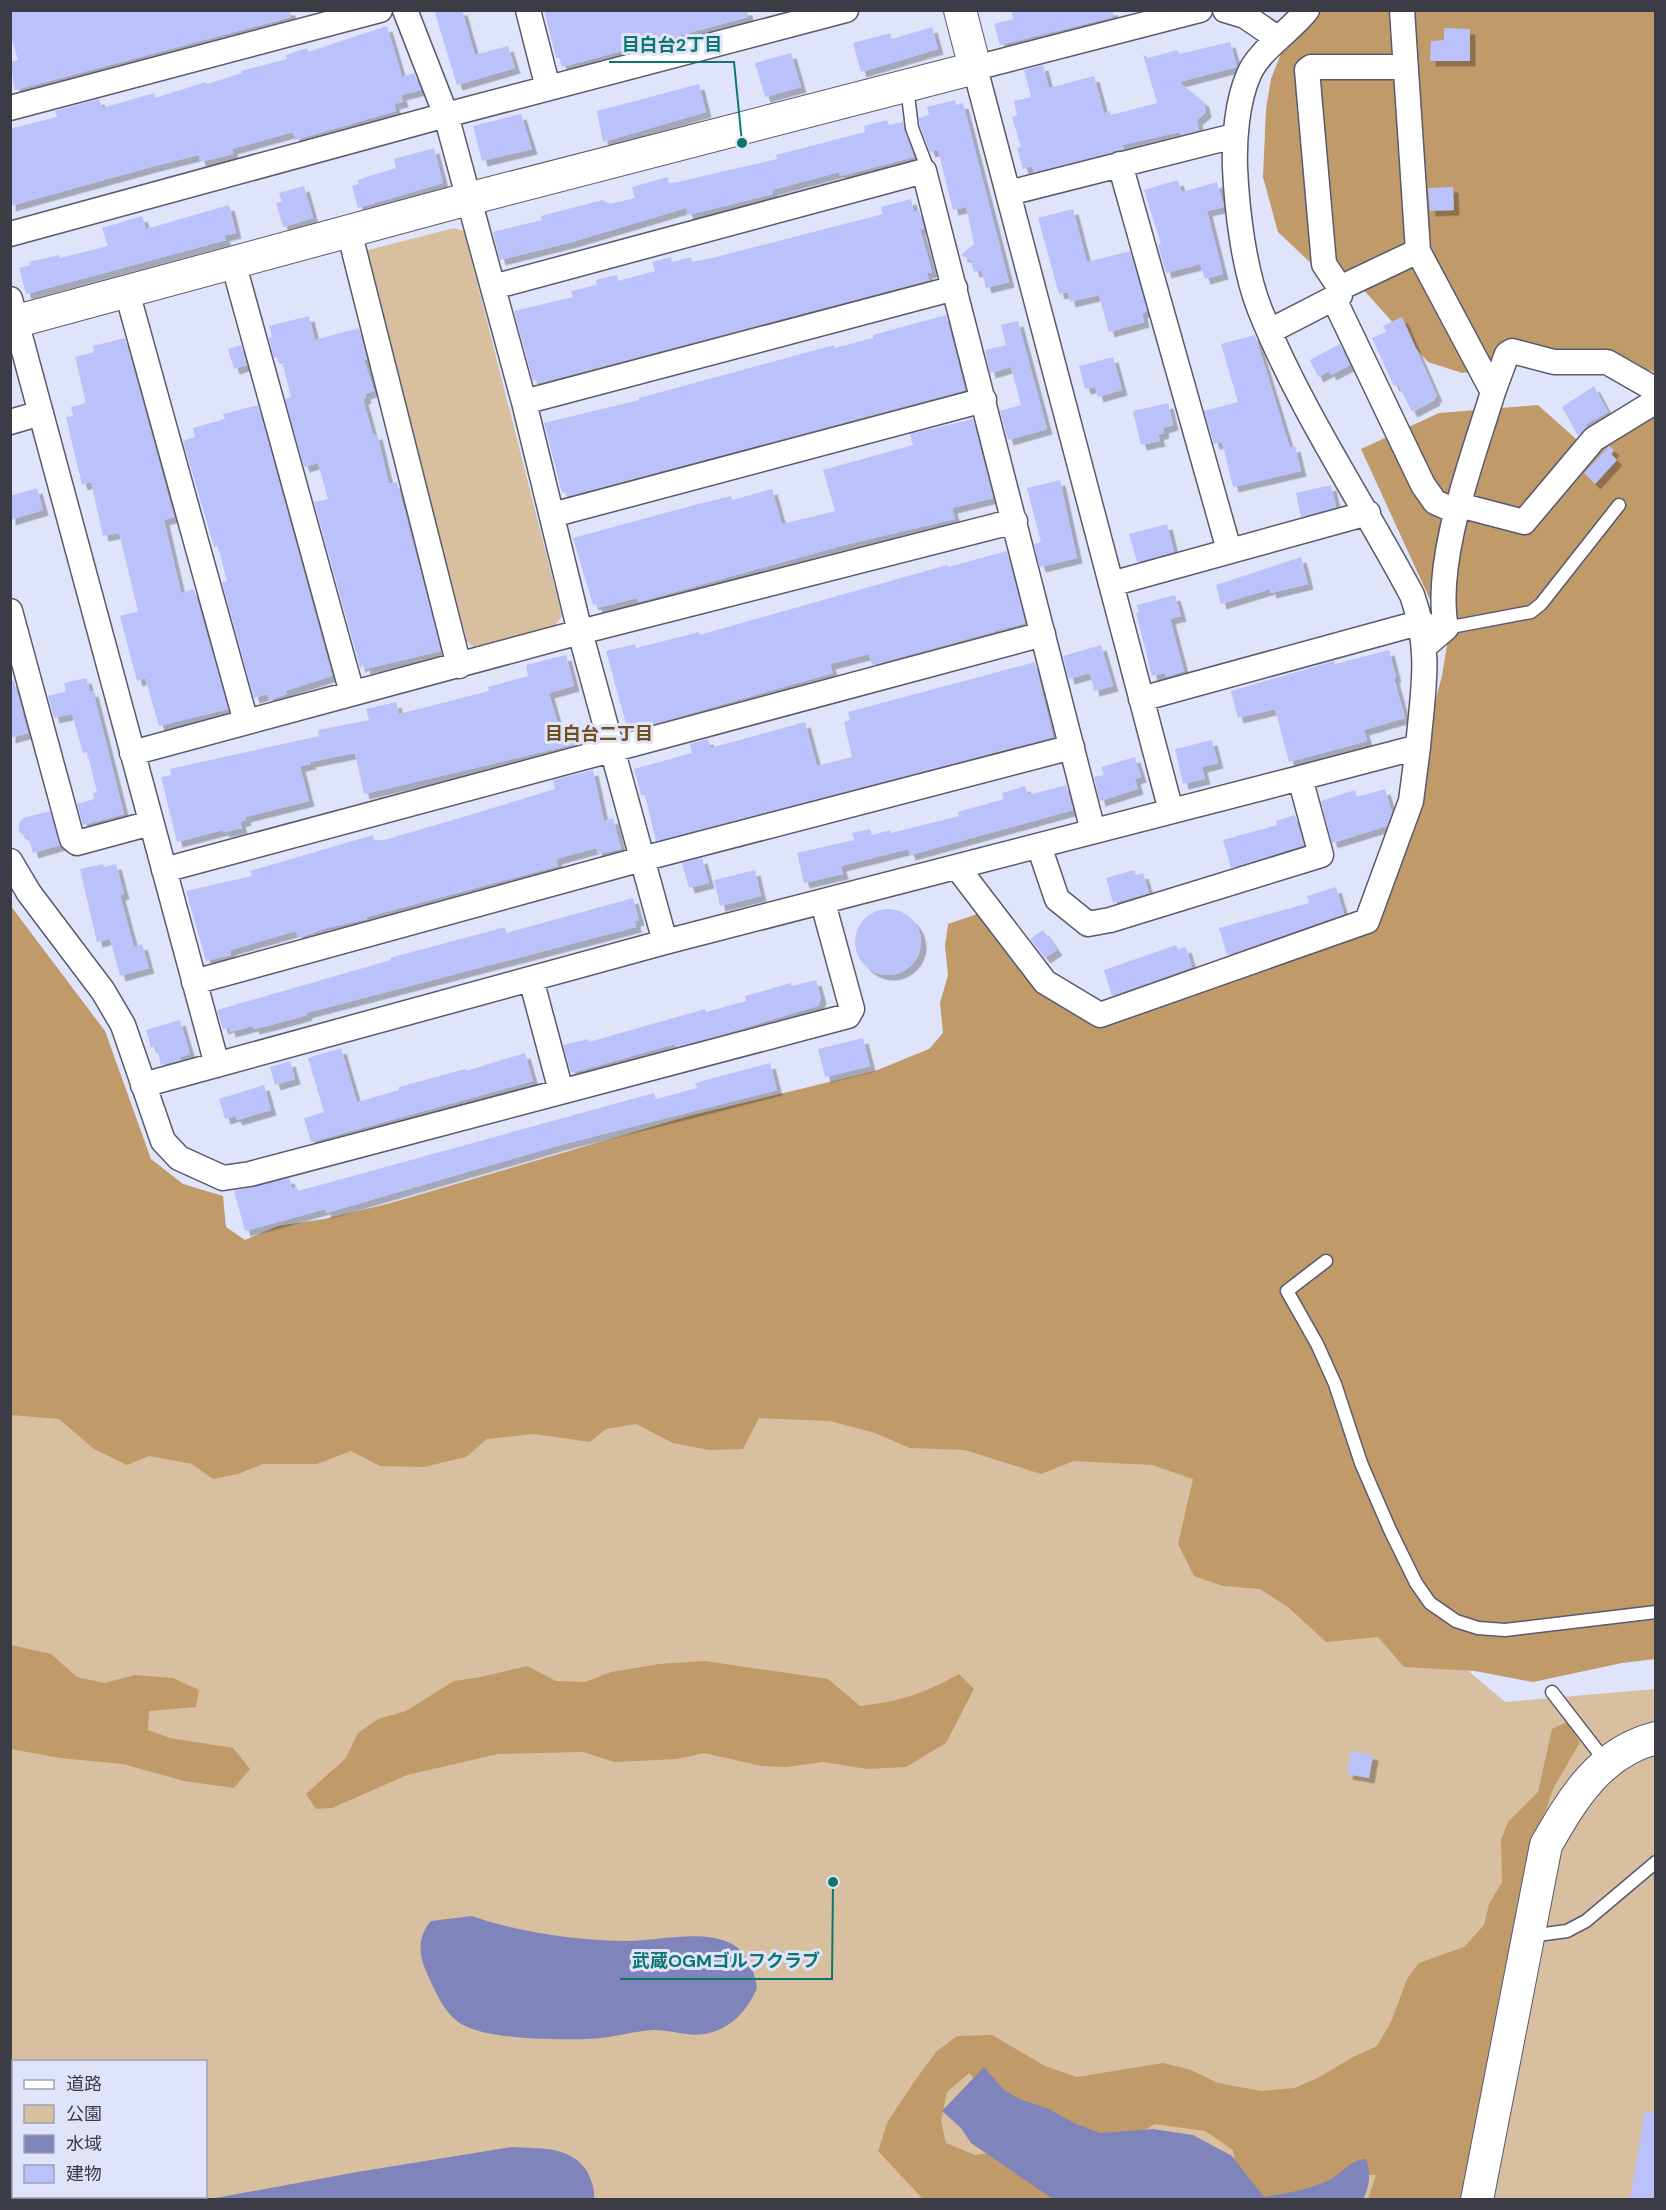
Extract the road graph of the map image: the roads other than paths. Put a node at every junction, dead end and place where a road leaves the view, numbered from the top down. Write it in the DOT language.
graph roads {
  1 [pos="380,10"];
  2 [pos="405,10"];
  3 [pos="528,10"];
  4 [pos="846,10"];
  5 [pos="960,10"];
  6 [pos="1200,10"];
  7 [pos="1225,10"];
  8 [pos="1307,10"];
  9 [pos="1402,10"];
  10 [pos="1277,38"];
  11 [pos="1404,67"];
  12 [pos="975,68"];
  13 [pos="907,86"];
  14 [pos="548,88"];
  15 [pos="10,108"];
  16 [pos="446,115"];
  17 [pos="1234,135"];
  18 [pos="1120,164"];
  19 [pos="924,171"];
  20 [pos="1009,193"];
  21 [pos="468,200"];
  22 [pos="349,231"];
  23 [pos="10,234"];
  24 [pos="1418,251"];
  25 [pos="233,262"];
  26 [pos="494,287"];
  27 [pos="955,288"];
  28 [pos="127,292"];
  29 [pos="1337,293"];
  30 [pos="12,314"];
  31 [pos="1270,331"];
  32 [pos="1656,390"];
  33 [pos="1493,392"];
  34 [pos="984,399"];
  35 [pos="1656,401"];
  36 [pos="524,402"];
  37 [pos="41,413"];
  38 [pos="10,422"];
  39 [pos="1619,505"];
  40 [pos="1457,508"];
  41 [pos="1368,513"];
  42 [pos="552,515"];
  43 [pos="1015,521"];
  44 [pos="1229,550"];
  45 [pos="1111,584"];
  46 [pos="10,611"];
  47 [pos="1446,628"];
  48 [pos="580,632"];
  49 [pos="1424,633"];
  50 [pos="1043,634"];
  51 [pos="17,662"];
  52 [pos="459,666"];
  53 [pos="352,693"];
  54 [pos="1141,699"];
  55 [pos="246,722"];
  56 [pos="1072,747"];
  57 [pos="1418,747"];
  58 [pos="612,749"];
  59 [pos="132,753"];
  60 [pos="1300,778"];
  61 [pos="1171,811"];
  62 [pos="151,823"];
  63 [pos="1093,831"];
  64 [pos="1039,846"];
  65 [pos="642,859"];
  66 [pos="10,861"];
  67 [pos="957,867"];
  68 [pos="164,870"];
  69 [pos="823,903"];
  70 [pos="665,942"];
  71 [pos="531,979"];
  72 [pos="194,982"];
  73 [pos="217,1065"];
  74 [pos="143,1085"];
  75 [pos="561,1091"];
  76 [pos="1326,1261"];
  77 [pos="1656,1612"];
  78 [pos="1552,1692"];
  79 [pos="1656,1738"];
  80 [pos="1606,1762"];
  81 [pos="1656,1862"];
  82 [pos="1529,1936"];
  83 [pos="1476,2199"];
  1 -- 15 [label="street"];
  2 -- 16 [label="street"];
  3 -- 14 [label="street"];
  4 -- 14 [label="street"];
  5 -- 12 [label="street"];
  6 -- 12 [label="street"];
  7 -- 10 [label="street"];
  8 -- 10 [label="street"];
  9 -- 11 [label="street"];
  10 -- 17 [label="street"];
  11 -- 24 [label="street"];
  11 -- 29 [label="street"];
  12 -- 13 [label="street"];
  12 -- 20 [label="street"];
  13 -- 19 [label="lane"];
  13 -- 21 [label="street"];
  14 -- 16 [label="street"];
  16 -- 21 [label="street"];
  16 -- 23 [label="street"];
  17 -- 18 [label="street"];
  17 -- 31 [label="street"];
  18 -- 20 [label="street"];
  18 -- 44 [label="street"];
  19 -- 26 [label="street"];
  19 -- 27 [label="street"];
  20 -- 45 [label="street"];
  21 -- 22 [label="street"];
  21 -- 26 [label="street"];
  22 -- 25 [label="street"];
  22 -- 52 [label="street"];
  24 -- 29 [label="street"];
  24 -- 33 [label="street"];
  25 -- 28 [label="street"];
  25 -- 53 [label="street"];
  26 -- 36 [label="street"];
  27 -- 34 [label="street"];
  27 -- 36 [label="street"];
  28 -- 30 [label="street"];
  28 -- 55 [label="street"];
  29 -- 31 [label="street"];
  29 -- 40 [label="street"];
  30 -- 37 [label="street"];
  31 -- 41 [label="street"];
  32 -- 33 [label="street"];
  33 -- 40 [label="street"];
  34 -- 42 [label="street"];
  34 -- 43 [label="street"];
  35 -- 40 [label="street"];
  36 -- 42 [label="street"];
  37 -- 38 [label="street"];
  37 -- 59 [label="street"];
  39 -- 47 [label="lane"];
  40 -- 47 [label="street"];
  41 -- 44 [label="street"];
  41 -- 49 [label="street"];
  42 -- 48 [label="street"];
  43 -- 48 [label="street"];
  43 -- 50 [label="street"];
  44 -- 45 [label="street"];
  45 -- 54 [label="street"];
  46 -- 51 [label="street"];
  47 -- 49 [label="street"];
  48 -- 52 [label="street"];
  48 -- 58 [label="street"];
  49 -- 54 [label="street"];
  49 -- 57 [label="street"];
  50 -- 56 [label="street"];
  50 -- 58 [label="street"];
  51 -- 62 [label="street"];
  52 -- 53 [label="street"];
  53 -- 55 [label="street"];
  54 -- 61 [label="street"];
  55 -- 59 [label="street"];
  56 -- 63 [label="street"];
  56 -- 65 [label="street"];
  57 -- 60 [label="street"];
  57 -- 67 [label="street"];
  58 -- 65 [label="street"];
  58 -- 68 [label="street"];
  59 -- 62 [label="street"];
  60 -- 61 [label="street"];
  60 -- 64 [label="street"];
  61 -- 63 [label="street"];
  62 -- 68 [label="street"];
  63 -- 64 [label="street"];
  64 -- 67 [label="street"];
  65 -- 70 [label="street"];
  65 -- 72 [label="street"];
  66 -- 74 [label="street"];
  67 -- 69 [label="street"];
  68 -- 72 [label="street"];
  69 -- 70 [label="street"];
  69 -- 75 [label="street"];
  70 -- 71 [label="street"];
  71 -- 73 [label="street"];
  71 -- 75 [label="street"];
  72 -- 73 [label="street"];
  73 -- 74 [label="street"];
  74 -- 75 [label="street"];
  76 -- 77 [label="lane"];
  78 -- 80 [label="lane"];
  79 -- 80 [label="street"];
  80 -- 82 [label="street"];
  81 -- 82 [label="lane"];
  82 -- 83 [label="street"];
}
